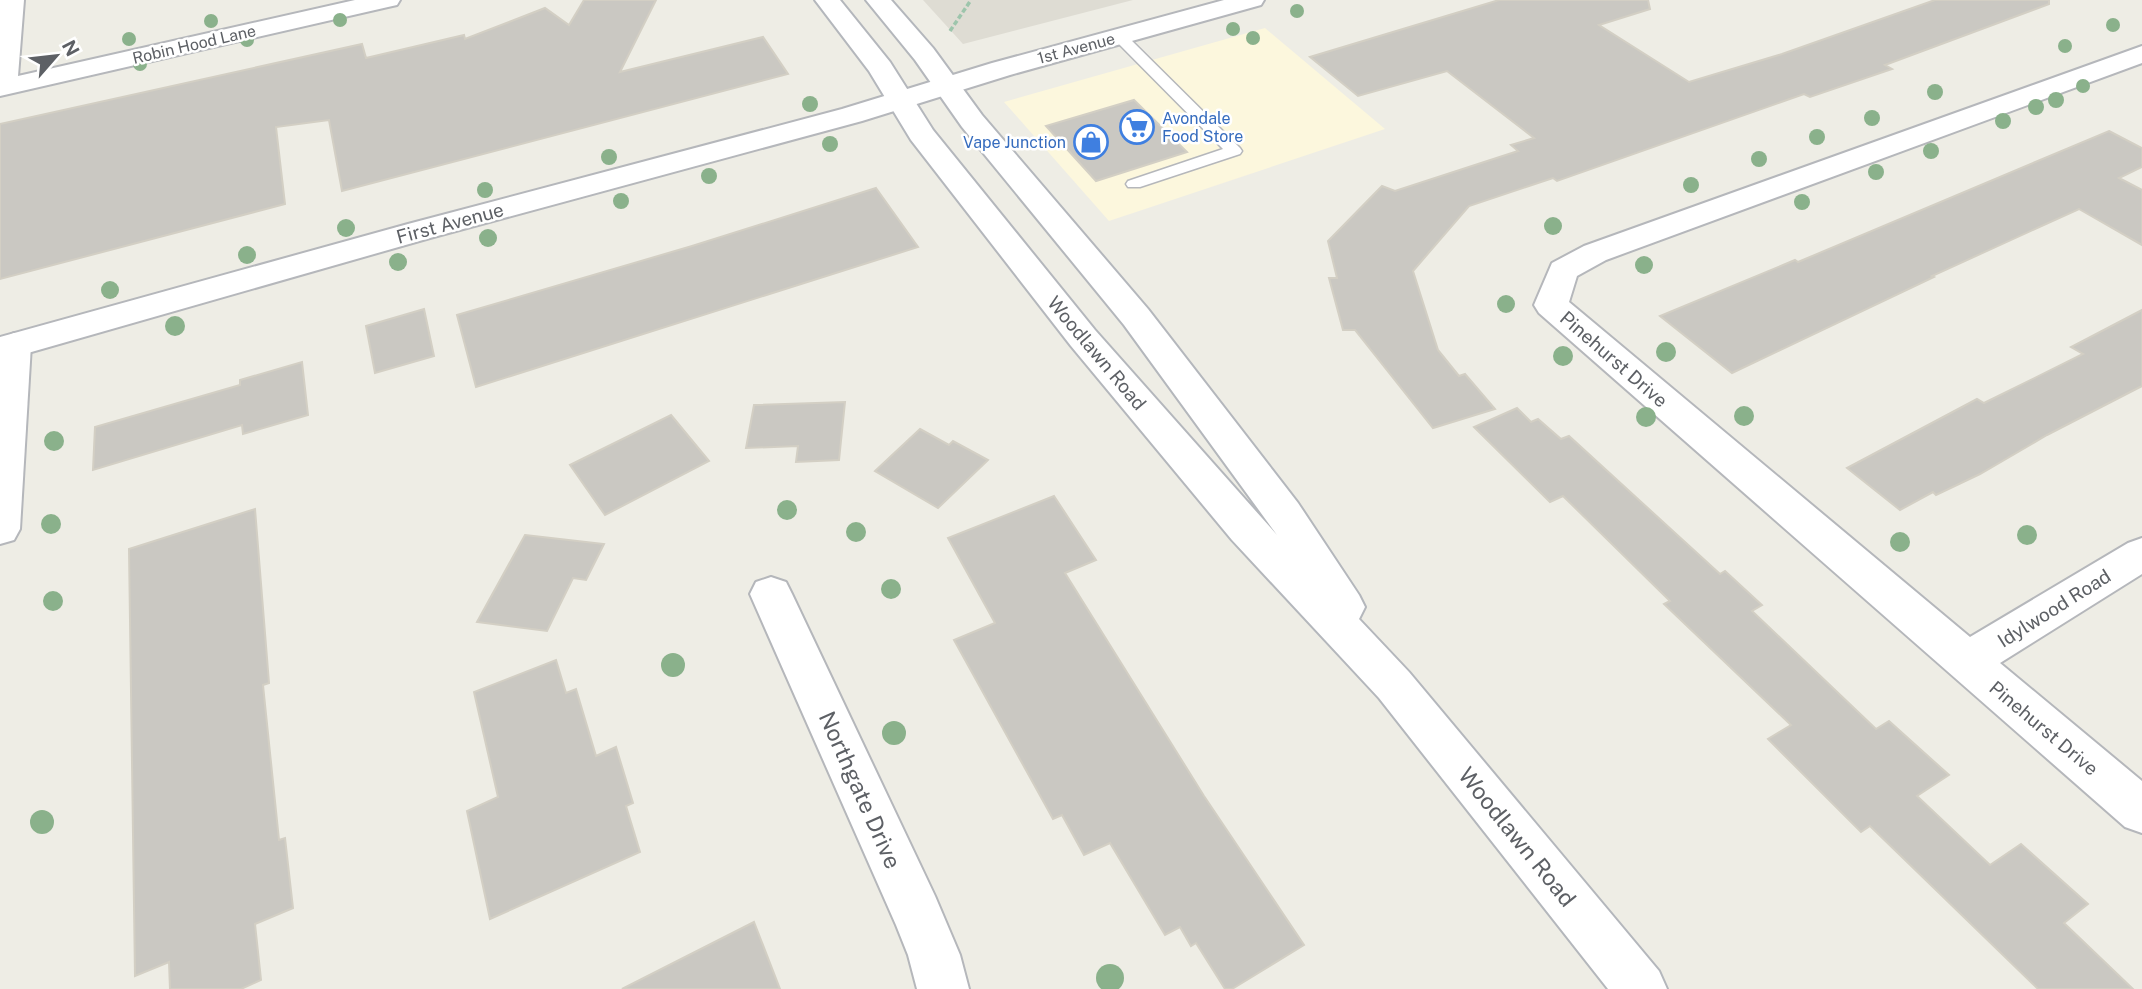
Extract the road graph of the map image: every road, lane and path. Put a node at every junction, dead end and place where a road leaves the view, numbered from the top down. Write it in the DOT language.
graph roads {
  1 [pos="12,0"];
  2 [pos="388,0"];
  3 [pos="827,0"];
  4 [pos="878,0"];
  5 [pos="971,0"];
  6 [pos="1252,0"];
  7 [pos="949,33"];
  8 [pos="1119,36"];
  9 [pos="2142,54"];
  10 [pos="947,86"];
  11 [pos="2,88"];
  12 [pos="901,100"];
  13 [pos="1134,184"];
  14 [pos="7,347"];
  15 [pos="0,528"];
  16 [pos="2142,554"];
  17 [pos="771,594"];
  18 [pos="1966,662"];
  19 [pos="1394,685"];
  20 [pos="2142,811"];
  21 [pos="943,989"];
  22 [pos="1641,989"];
  1 -- 11 [label="street"];
  2 -- 11 [label="street, Robin Hood Lane"];
  3 -- 12 [label="street, Woodlawn Road"];
  4 -- 10 [label="street, Woodlawn Road"];
  5 -- 7 [label="path"];
  6 -- 8 [label="street, 1st Avenue"];
  8 -- 10 [label="street, 1st Avenue"];
  8 -- 13 [label="lane"];
  9 -- 18 [label="street, Pinehurst Drive"];
  10 -- 12 [label="street, 1st Avenue"];
  10 -- 19 [label="street, Woodlawn Road"];
  12 -- 14 [label="street, First Avenue"];
  12 -- 19 [label="street, Woodlawn Road"];
  14 -- 15 [label="street"];
  16 -- 18 [label="street, Idylwood Road"];
  17 -- 21 [label="street, Northgate Drive"];
  18 -- 20 [label="street, Pinehurst Drive"];
  19 -- 22 [label="street, Woodlawn Road"];
}
